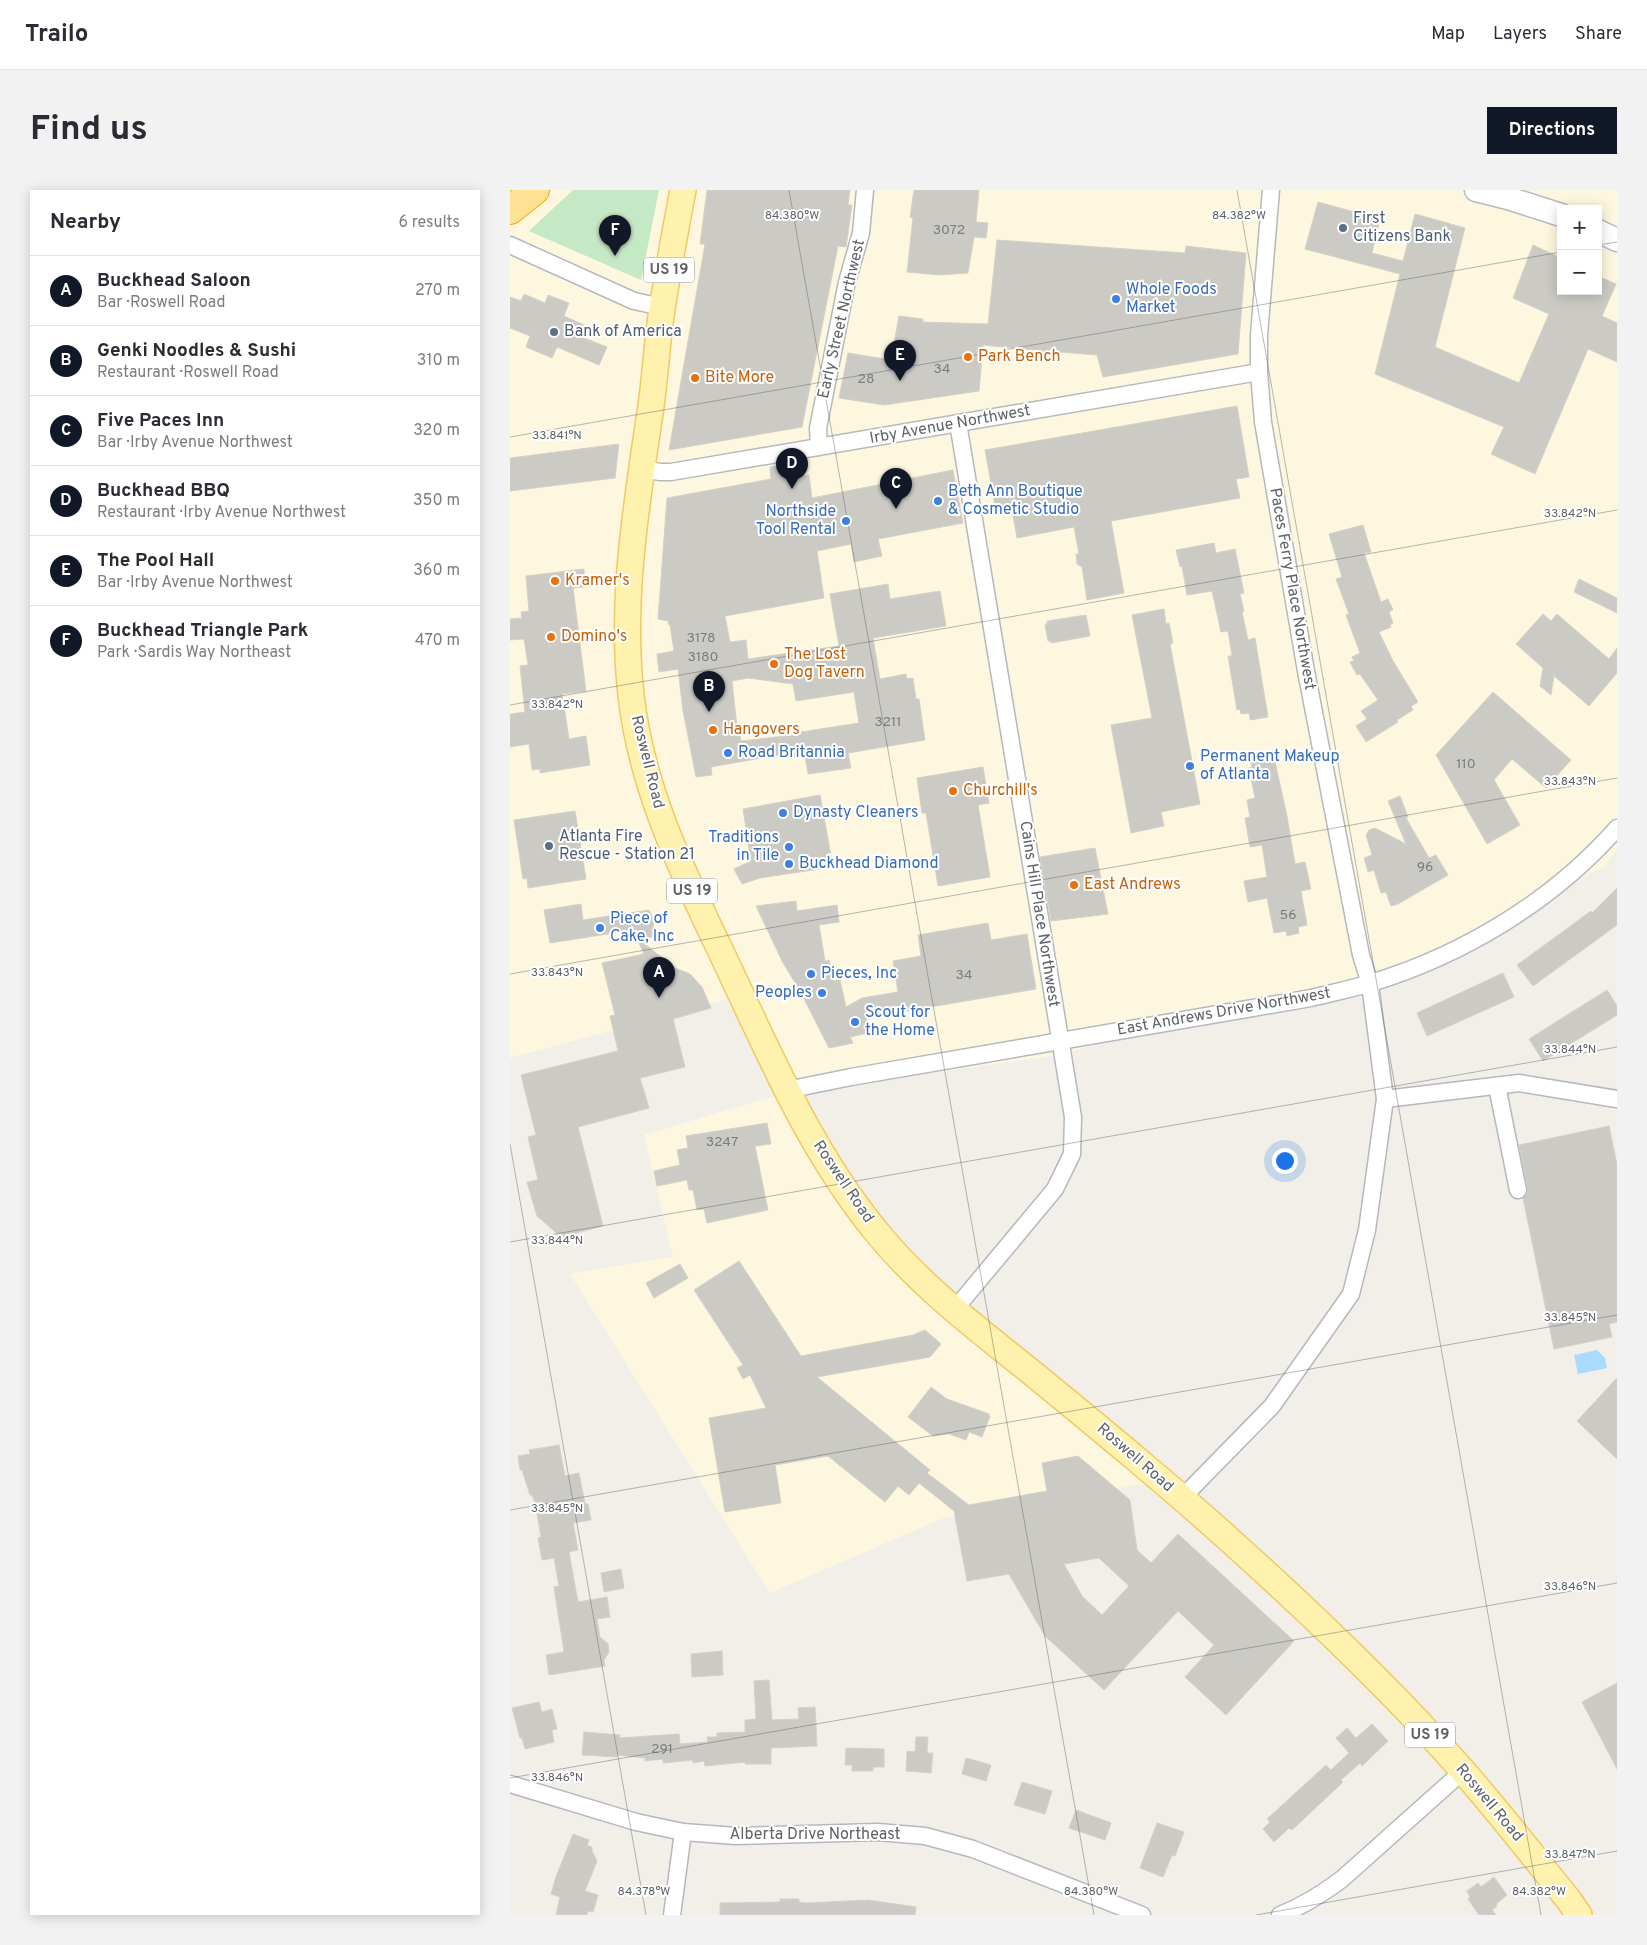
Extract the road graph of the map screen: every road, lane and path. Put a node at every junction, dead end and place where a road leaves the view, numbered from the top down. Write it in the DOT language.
graph roads {
  1 [pos="535,190"];
  2 [pos="683,190"];
  3 [pos="864,190"];
  4 [pos="1271,190"];
  5 [pos="1476,190"];
  6 [pos="510,210"];
  7 [pos="1557,214"];
  8 [pos="1602,233"];
  9 [pos="1617,240"];
  10 [pos="510,245"];
  11 [pos="662,307"];
  12 [pos="1259,372"];
  13 [pos="958,423"];
  14 [pos="820,447"];
  15 [pos="642,469"];
  16 [pos="1617,828"];
  17 [pos="1370,984"];
  18 [pos="1060,1041"];
  19 [pos="1497,1086"];
  20 [pos="787,1090"];
  21 [pos="1385,1099"];
  22 [pos="1617,1099"];
  23 [pos="1518,1190"];
  24 [pos="955,1309"];
  25 [pos="1182,1498"];
  26 [pos="1463,1771"];
  27 [pos="510,1784"];
  28 [pos="683,1832"];
  29 [pos="672,1915"];
  30 [pos="1142,1915"];
  31 [pos="1280,1915"];
  32 [pos="1579,1915"];
  1 -- 6 [label="highway"];
  2 -- 11 [label="main road, Roswell Road / US 19"];
  3 -- 14 [label="street, Early Street Northwest"];
  4 -- 12 [label="street, Paces Ferry Place Northwest"];
  5 -- 7 [label="main road"];
  8 -- 9 [label="main road"];
  10 -- 11 [label="street"];
  11 -- 15 [label="main road, Roswell Road / US 19"];
  12 -- 13 [label="street, Irby Avenue Northwest"];
  12 -- 17 [label="street, Paces Ferry Place Northwest"];
  13 -- 14 [label="street, Irby Avenue Northwest"];
  13 -- 18 [label="street, Cains Hill Place Northwest"];
  14 -- 15 [label="street, Irby Avenue Northwest"];
  15 -- 20 [label="main road, Roswell Road / US 19"];
  16 -- 17 [label="street, East Andrews Drive Northwest"];
  17 -- 18 [label="street, East Andrews Drive Northwest"];
  17 -- 21 [label="street, Paces Ferry Place Northwest"];
  18 -- 20 [label="street, East Andrews Drive Northwest"];
  18 -- 24 [label="street, Cains Hill Place Northwest"];
  19 -- 21 [label="street"];
  19 -- 22 [label="street"];
  19 -- 23 [label="street"];
  20 -- 24 [label="main road, Roswell Road / US 19"];
  21 -- 25 [label="street, Paces Ferry Place Northwest"];
  24 -- 25 [label="main road, Roswell Road / US 19"];
  25 -- 26 [label="main road, Roswell Road / US 19"];
  26 -- 31 [label="street"];
  26 -- 32 [label="main road, Roswell Road / US 19"];
  27 -- 28 [label="street, Alberta Drive Northeast"];
  28 -- 29 [label="street"];
  28 -- 30 [label="street, Alberta Drive Northeast"];
}
